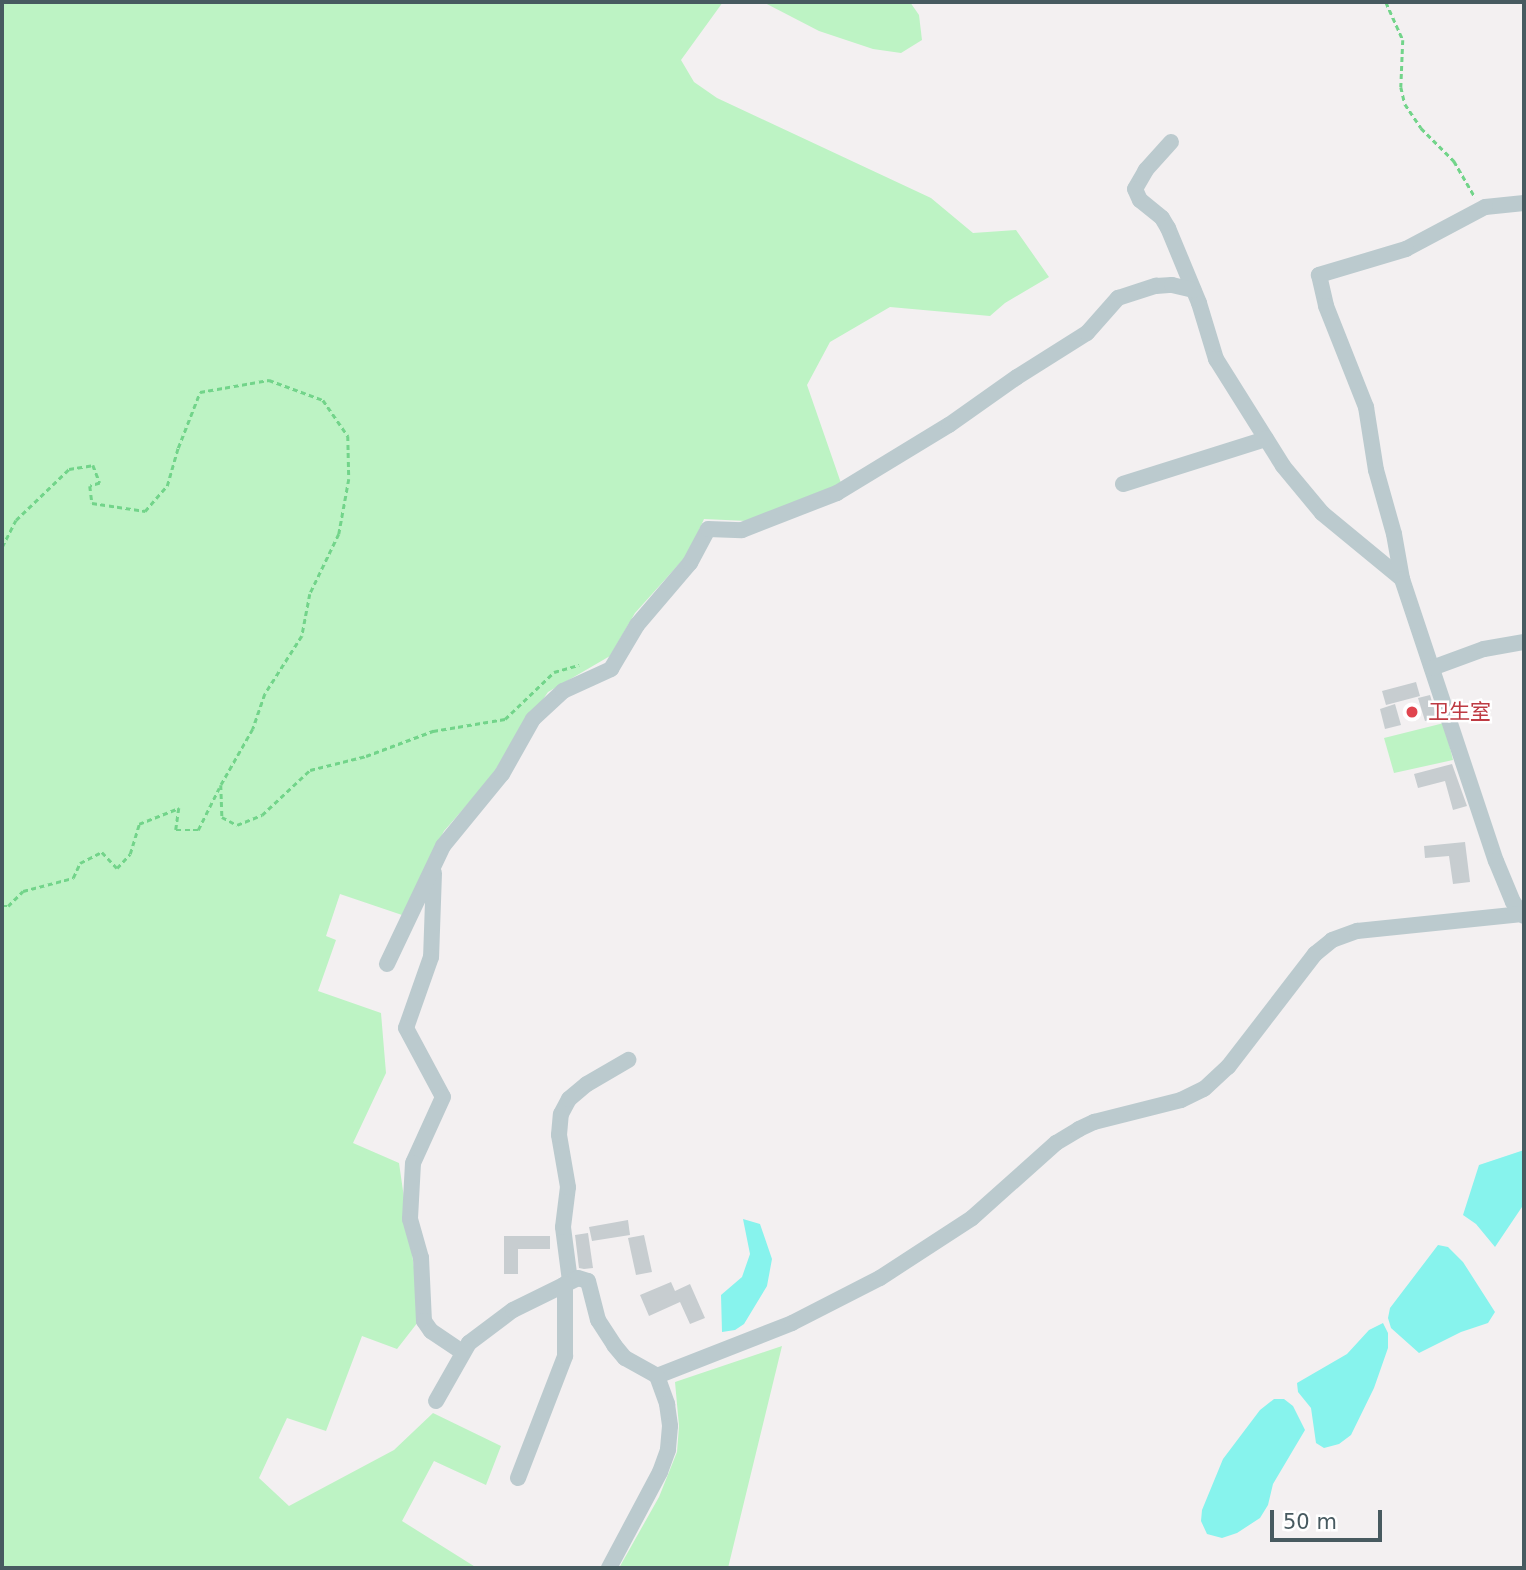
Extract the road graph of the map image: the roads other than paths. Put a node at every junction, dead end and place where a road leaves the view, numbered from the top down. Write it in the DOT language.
graph roads {
  1 [pos="1171,142"];
  2 [pos="1524,203"];
  3 [pos="1193,290"];
  4 [pos="1266,439"];
  5 [pos="1122,484"];
  6 [pos="1402,579"];
  7 [pos="1524,642"];
  8 [pos="1432,668"];
  9 [pos="440,850"];
  10 [pos="1523,915"];
  11 [pos="387,964"];
  12 [pos="628,1060"];
  13 [pos="568,1283"];
  14 [pos="463,1352"];
  15 [pos="657,1376"];
  16 [pos="436,1401"];
  17 [pos="518,1478"];
  18 [pos="609,1568"];
  1 -- 3 [label="street"];
  2 -- 6 [label="street"];
  3 -- 4 [label="street"];
  3 -- 9 [label="street"];
  4 -- 5 [label="street"];
  4 -- 6 [label="street"];
  6 -- 8 [label="street"];
  7 -- 8 [label="street"];
  8 -- 10 [label="street"];
  9 -- 11 [label="street"];
  9 -- 14 [label="street"];
  10 -- 15 [label="street"];
  12 -- 13 [label="street"];
  13 -- 14 [label="street"];
  13 -- 15 [label="street"];
  13 -- 17 [label="street"];
  14 -- 16 [label="street"];
  15 -- 18 [label="street"];
}
